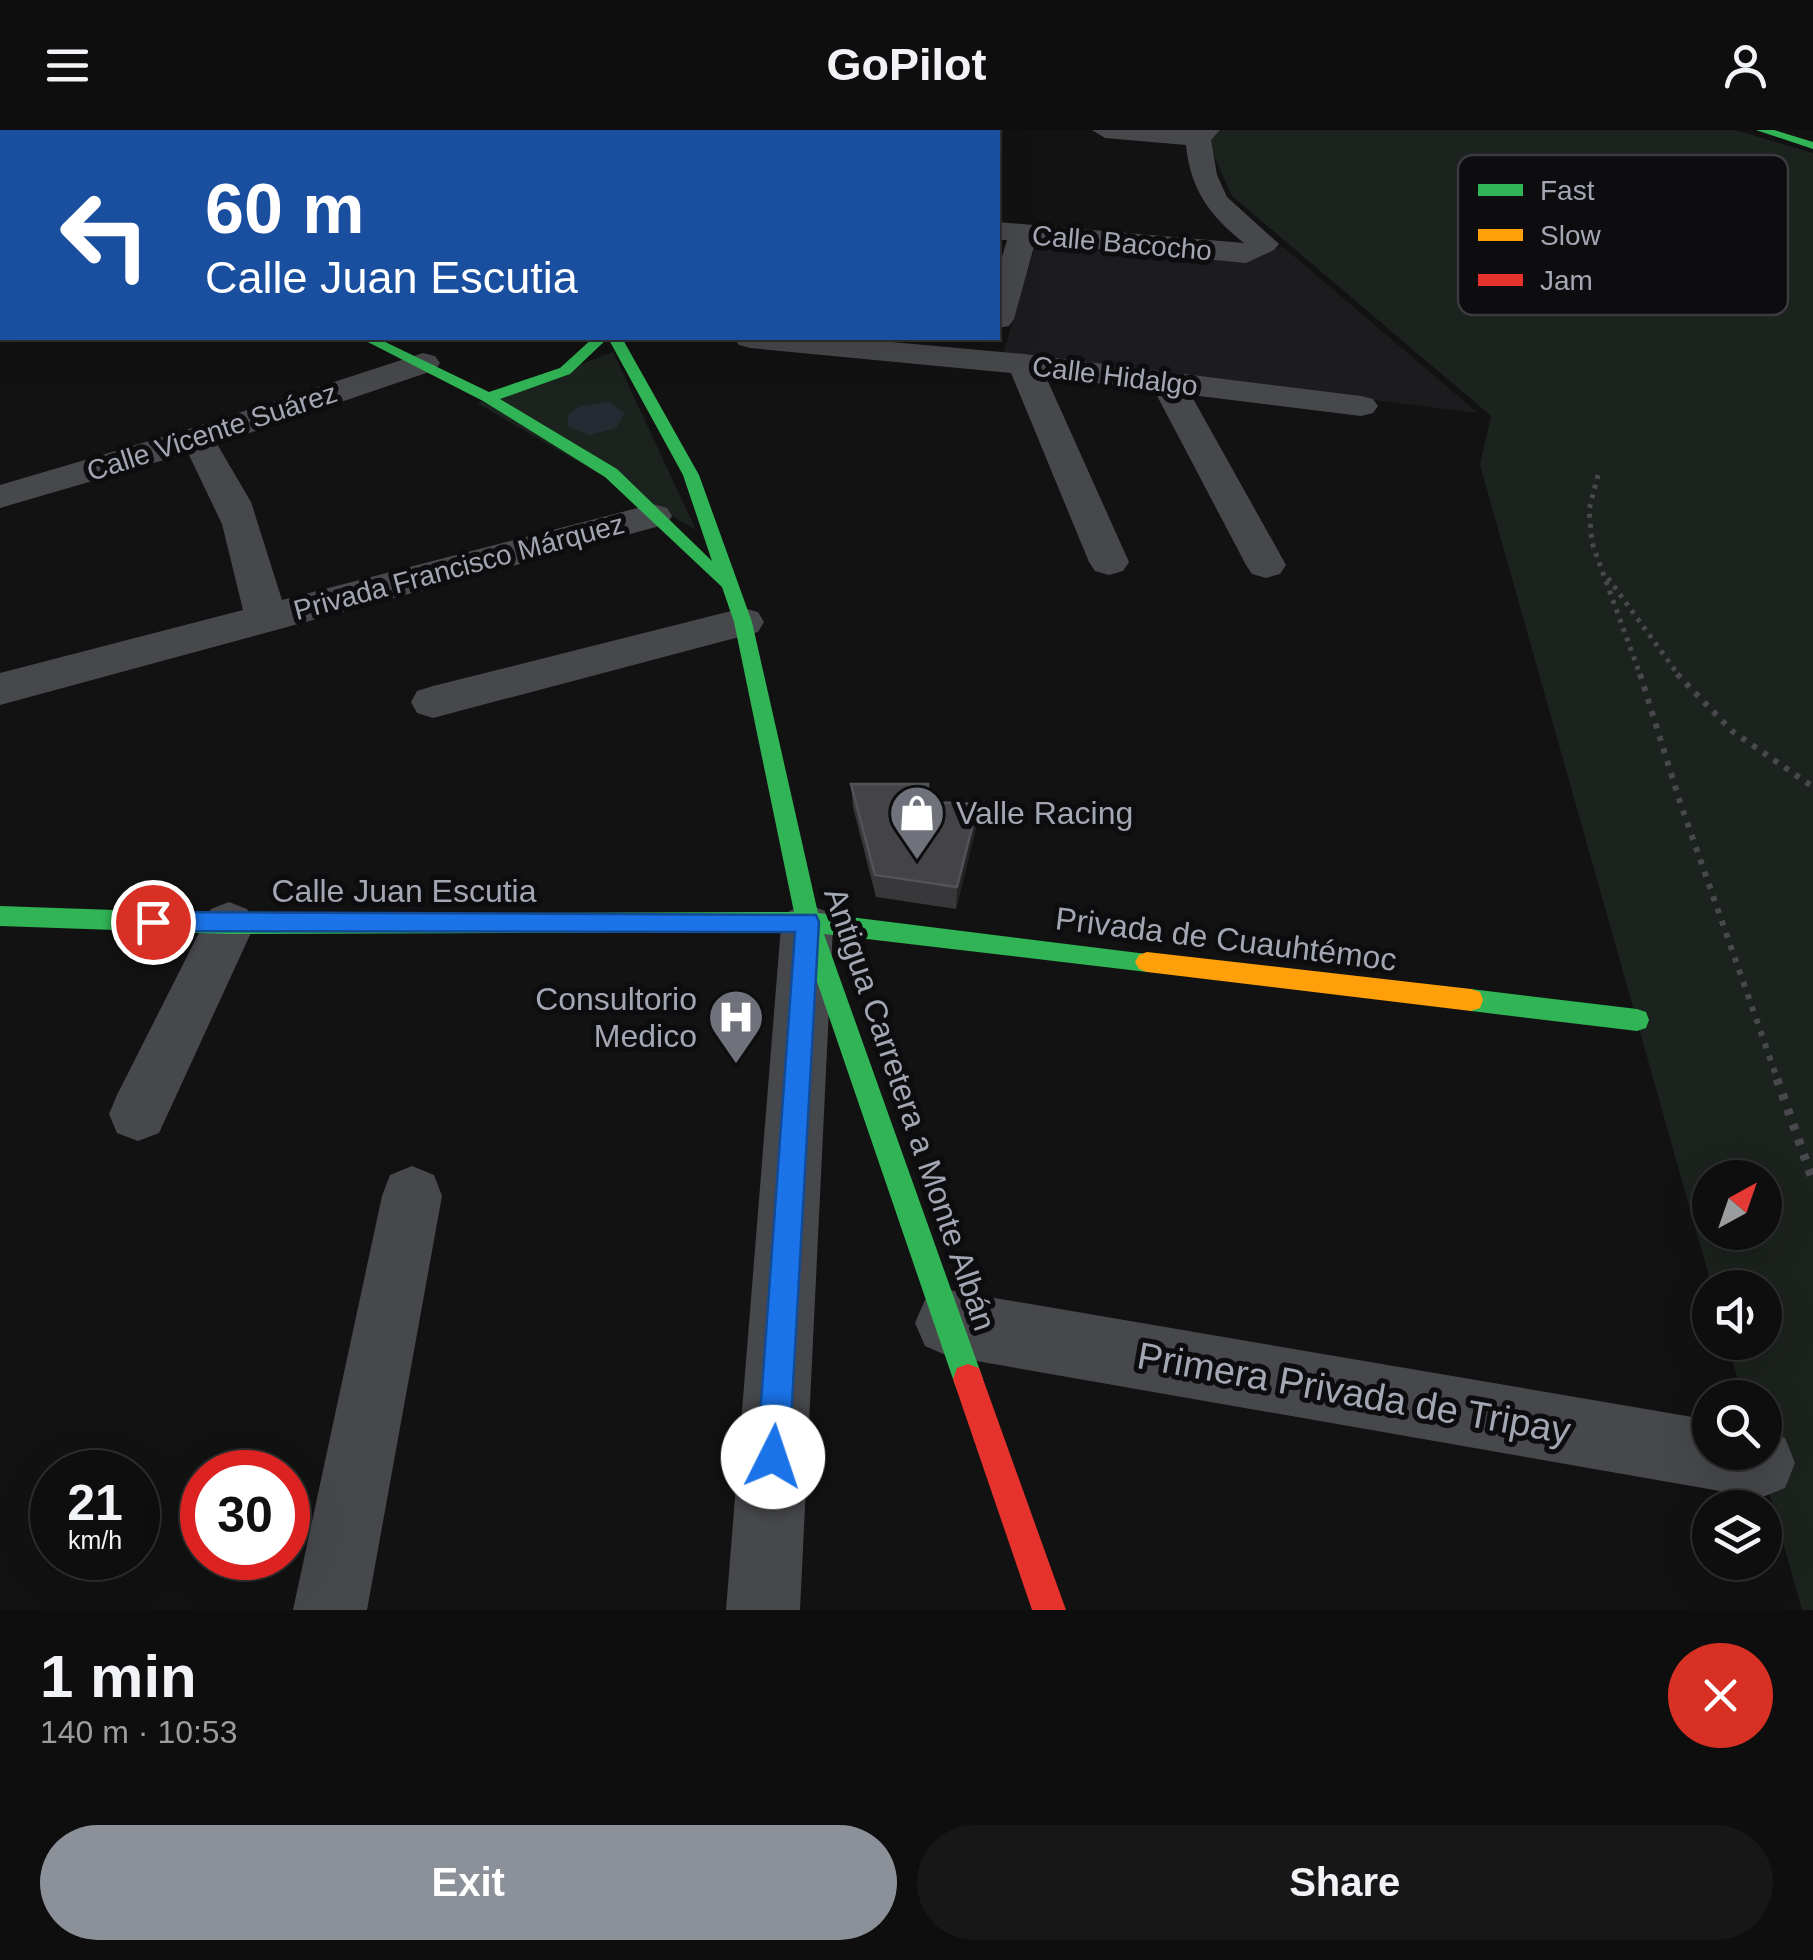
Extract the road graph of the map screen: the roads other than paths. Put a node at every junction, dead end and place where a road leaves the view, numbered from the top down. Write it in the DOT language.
graph roads {
  1 [pos="1105,130"];
  2 [pos="1762,130"];
  3 [pos="1202,134"];
  4 [pos="1813,146"];
  5 [pos="1010,233"];
  6 [pos="1000,304"];
  7 [pos="371,340"];
  8 [pos="599,340"];
  9 [pos="616,340"];
  10 [pos="793,340"];
  11 [pos="988,349"];
  12 [pos="423,363"];
  13 [pos="1024,364"];
  14 [pos="1167,384"];
  15 [pos="488,398"];
  16 [pos="1360,406"];
  17 [pos="196,439"];
  18 [pos="0,497"];
  19 [pos="654,516"];
  20 [pos="1109,562"];
  21 [pos="1266,565"];
  22 [pos="737,605"];
  23 [pos="265,617"];
  24 [pos="0,689"];
  25 [pos="433,702"];
  26 [pos="0,916"];
  27 [pos="808,922"];
  28 [pos="229,924"];
  29 [pos="1637,1020"];
  30 [pos="138,1114"];
  31 [pos="412,1196"];
  32 [pos="948,1323"];
  33 [pos="1692,1451"];
  34 [pos="330,1610"];
  35 [pos="763,1610"];
  36 [pos="1049,1610"];
  1 -- 3 [label="street"];
  2 -- 4 [label="street"];
  3 -- 5 [label="street, Calle Bacocho"];
  5 -- 6 [label="street"];
  7 -- 12 [label="street"];
  8 -- 15 [label="street"];
  9 -- 22 [label="street, Antigua Carretera a Monte Albán"];
  10 -- 11 [label="street, Calle Hidalgo"];
  11 -- 13 [label="street, Calle Hidalgo"];
  12 -- 15 [label="street"];
  12 -- 17 [label="street, Calle Vicente Suárez"];
  13 -- 14 [label="street, Calle Hidalgo"];
  13 -- 20 [label="street"];
  14 -- 16 [label="street, Calle Hidalgo"];
  14 -- 21 [label="street"];
  15 -- 19 [label="street"];
  17 -- 18 [label="street, Calle Vicente Suárez"];
  17 -- 23 [label="street, Privada Francisco Márquez"];
  19 -- 22 [label="street"];
  19 -- 23 [label="street, Privada Francisco Márquez"];
  22 -- 25 [label="street"];
  22 -- 27 [label="street, Antigua Carretera a Monte Albán"];
  23 -- 24 [label="street, Privada Francisco Márquez"];
  26 -- 28 [label="street, Calle Juan Escutia"];
  27 -- 28 [label="street, Calle Juan Escutia"];
  27 -- 29 [label="street, Privada de Cuauhtémoc"];
  27 -- 32 [label="street, Antigua Carretera a Monte Albán"];
  27 -- 35 [label="street"];
  28 -- 30 [label="street"];
  31 -- 34 [label="street"];
  32 -- 33 [label="street, Primera Privada de Tripay"];
  32 -- 36 [label="street, Antigua Carretera a Monte Albán"];
}
